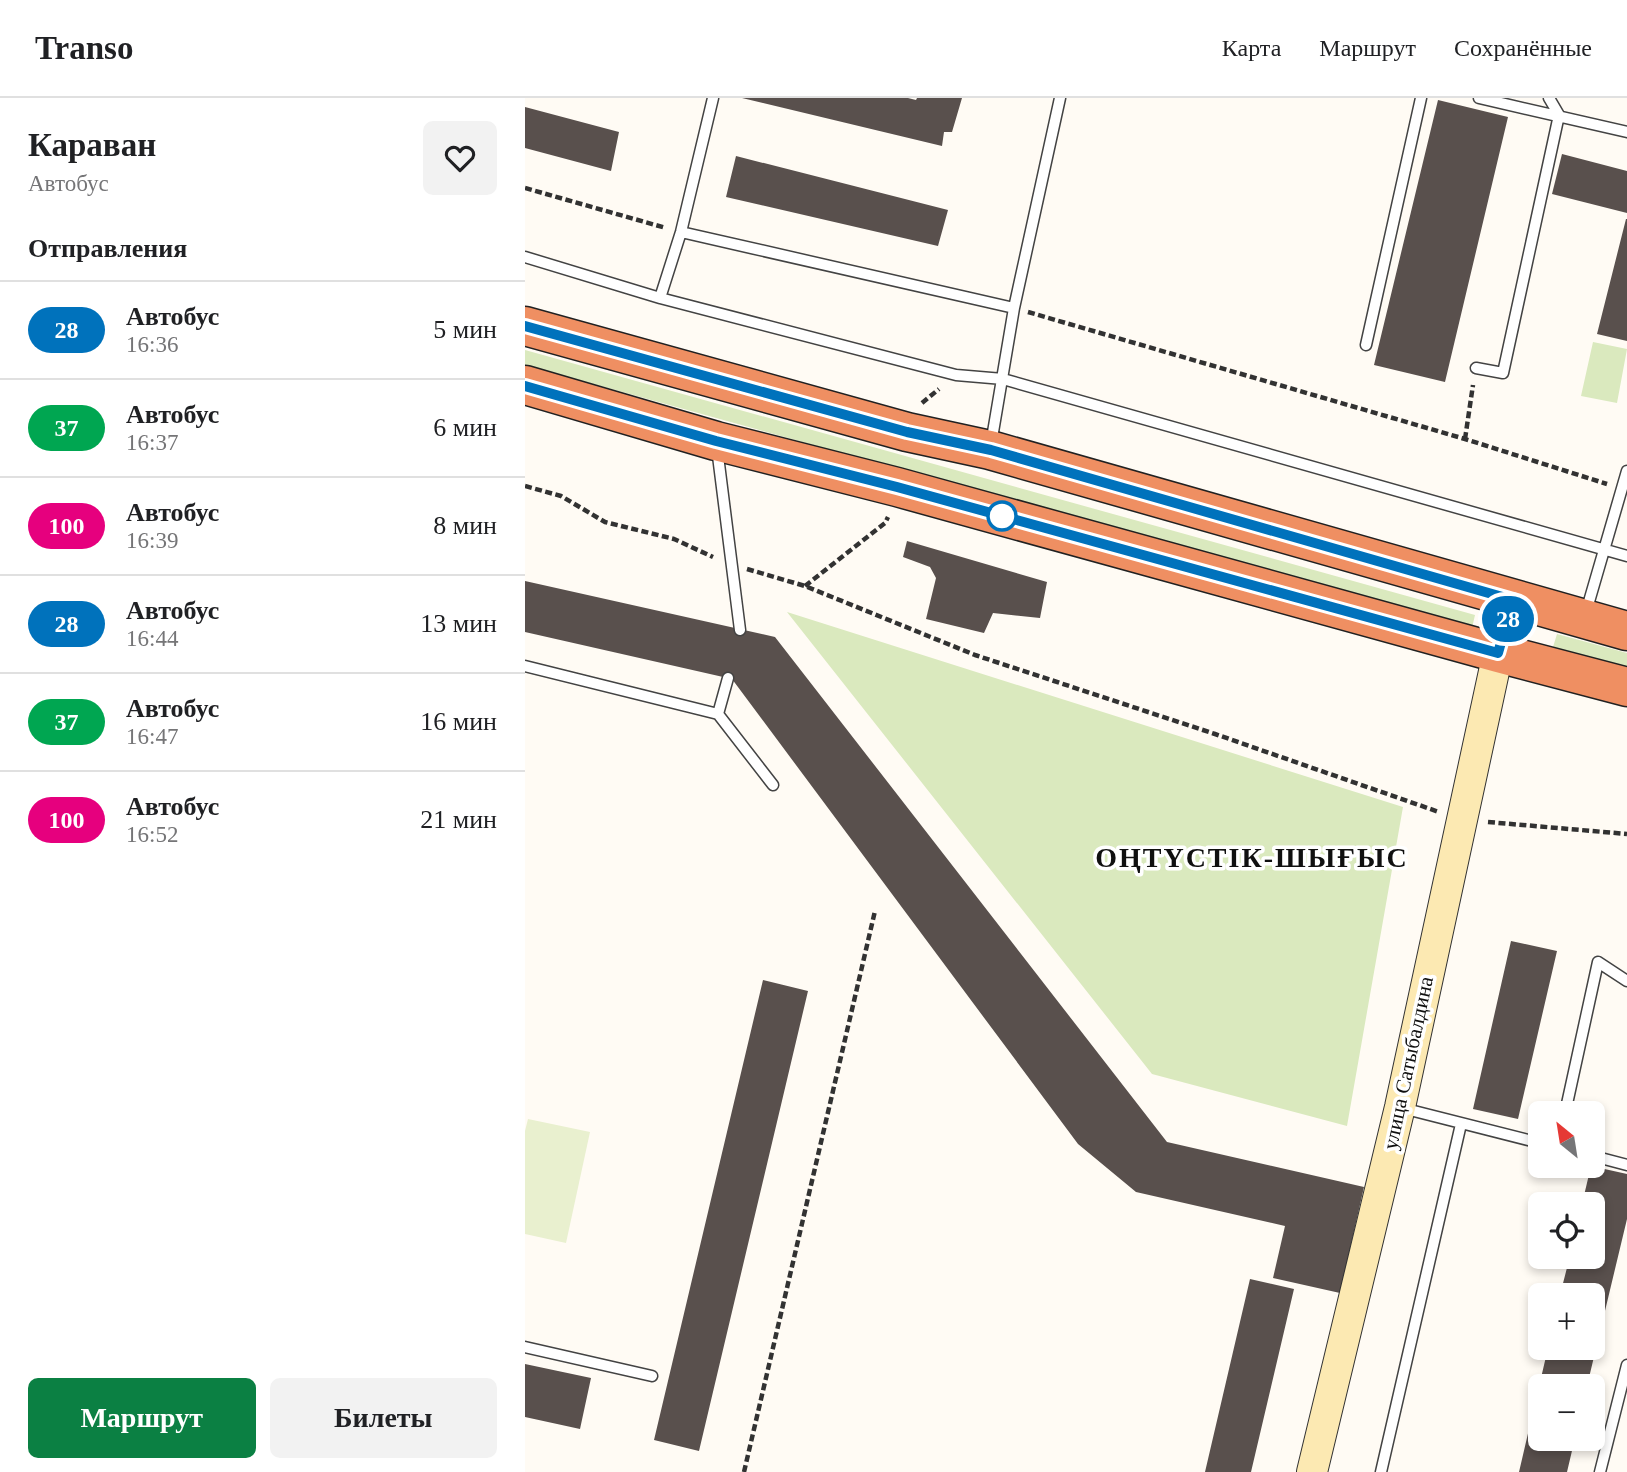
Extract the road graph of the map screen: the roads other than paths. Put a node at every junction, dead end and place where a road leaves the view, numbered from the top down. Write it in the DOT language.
graph roads {
  1 [pos="713,98"];
  2 [pos="1060,98"];
  3 [pos="1421,98"];
  4 [pos="1479,98"];
  5 [pos="1549,98"];
  6 [pos="1559,115"];
  7 [pos="1627,132"];
  8 [pos="681,232"];
  9 [pos="525,257"];
  10 [pos="660,298"];
  11 [pos="1014,308"];
  12 [pos="525,326"];
  13 [pos="1366,345"];
  14 [pos="1476,368"];
  15 [pos="1003,379"];
  16 [pos="525,386"];
  17 [pos="716,441"];
  18 [pos="991,450"];
  19 [pos="1627,471"];
  20 [pos="1625,490"];
  21 [pos="1604,549"];
  22 [pos="1627,556"];
  23 [pos="1513,600"];
  24 [pos="1584,619"];
  25 [pos="740,630"];
  26 [pos="1627,631"];
  27 [pos="1498,653"];
  28 [pos="525,666"];
  29 [pos="728,678"];
  30 [pos="1627,687"];
  31 [pos="718,714"];
  32 [pos="773,785"];
  33 [pos="1627,981"];
  34 [pos="1568,1101"];
  35 [pos="1400,1107"];
  36 [pos="1461,1124"];
  37 [pos="1528,1140"];
  38 [pos="1605,1159"];
  39 [pos="1627,1165"];
  40 [pos="525,1347"];
  41 [pos="1627,1365"];
  42 [pos="652,1376"];
  43 [pos="1312,1472"];
  44 [pos="1381,1472"];
  45 [pos="1600,1472"];
  1 -- 8 [label="lane"];
  2 -- 11 [label="lane"];
  3 -- 13 [label="lane"];
  4 -- 6 [label="lane"];
  5 -- 6 [label="lane"];
  6 -- 7 [label="lane"];
  6 -- 14 [label="lane"];
  8 -- 10 [label="lane"];
  8 -- 11 [label="lane"];
  9 -- 10 [label="lane"];
  10 -- 15 [label="lane"];
  11 -- 15 [label="lane"];
  12 -- 18 [label="highway"];
  15 -- 18 [label="lane"];
  15 -- 21 [label="lane"];
  16 -- 17 [label="highway"];
  17 -- 25 [label="lane"];
  17 -- 27 [label="highway"];
  18 -- 23 [label="highway"];
  19 -- 20 [label="lane"];
  20 -- 21 [label="lane"];
  21 -- 22 [label="lane"];
  21 -- 24 [label="lane"];
  23 -- 24 [label="highway"];
  23 -- 27 [label="street, улица Сатыбалдина"];
  24 -- 26 [label="highway"];
  27 -- 30 [label="highway"];
  27 -- 35 [label="street, улица Сатыбалдина"];
  28 -- 31 [label="lane"];
  29 -- 31 [label="lane"];
  31 -- 32 [label="lane"];
  33 -- 34 [label="lane"];
  35 -- 36 [label="lane"];
  35 -- 43 [label="street, улица Сатыбалдина"];
  36 -- 37 [label="lane"];
  36 -- 44 [label="lane"];
  38 -- 39 [label="lane"];
  40 -- 42 [label="lane"];
  41 -- 45 [label="lane"];
}
